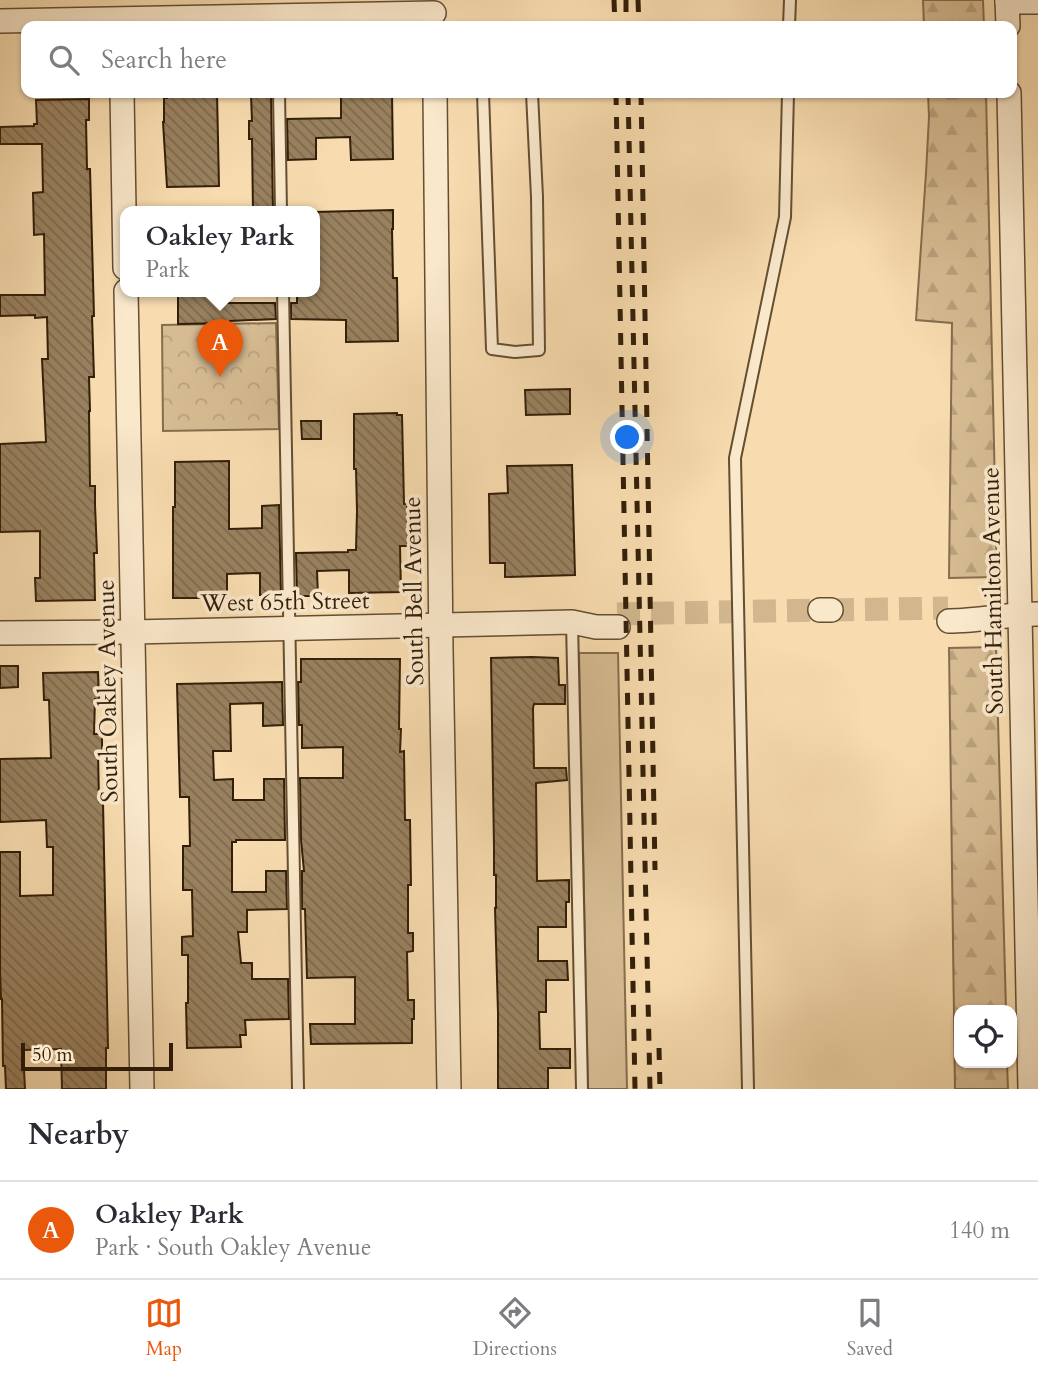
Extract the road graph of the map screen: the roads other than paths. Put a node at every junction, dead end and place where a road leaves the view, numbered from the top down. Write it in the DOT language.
graph roads {
  1 [pos="790,0"];
  2 [pos="1007,1"];
  3 [pos="1038,2"];
  4 [pos="433,13"];
  5 [pos="121,15"];
  6 [pos="277,17"];
  7 [pos="0,21"];
  8 [pos="789,21"];
  9 [pos="1008,21"];
  10 [pos="122,98"];
  11 [pos="279,98"];
  12 [pos="435,98"];
  13 [pos="482,98"];
  14 [pos="532,98"];
  15 [pos="788,98"];
  16 [pos="1009,98"];
  17 [pos="124,206"];
  18 [pos="281,206"];
  19 [pos="126,297"];
  20 [pos="283,297"];
  21 [pos="1028,614"];
  22 [pos="948,615"];
  23 [pos="618,620"];
  24 [pos="572,622"];
  25 [pos="441,624"];
  26 [pos="290,628"];
  27 [pos="132,632"];
  28 [pos="0,633"];
  29 [pos="142,1089"];
  30 [pos="298,1089"];
  31 [pos="449,1089"];
  32 [pos="582,1089"];
  33 [pos="748,1089"];
  34 [pos="1030,1089"];
  1 -- 8 [label="lane"];
  2 -- 3 [label="street"];
  2 -- 9 [label="street"];
  4 -- 6 [label="street"];
  5 -- 6 [label="street"];
  5 -- 7 [label="street"];
  10 -- 17 [label="street"];
  11 -- 18 [label="lane"];
  12 -- 25 [label="street, South Bell Avenue"];
  13 -- 14 [label="lane"];
  15 -- 33 [label="lane"];
  16 -- 21 [label="street, South Hamilton Avenue"];
  19 -- 27 [label="street, South Oakley Avenue"];
  20 -- 26 [label="lane"];
  21 -- 22 [label="street"];
  21 -- 34 [label="street, South Hamilton Avenue"];
  23 -- 24 [label="street, West 65th Street"];
  24 -- 25 [label="street, West 65th Street"];
  24 -- 32 [label="lane"];
  25 -- 26 [label="street, West 65th Street"];
  25 -- 31 [label="street, South Bell Avenue"];
  26 -- 27 [label="street, West 65th Street"];
  26 -- 30 [label="lane"];
  27 -- 28 [label="street, West 65th Street"];
  27 -- 29 [label="street, South Oakley Avenue"];
}
